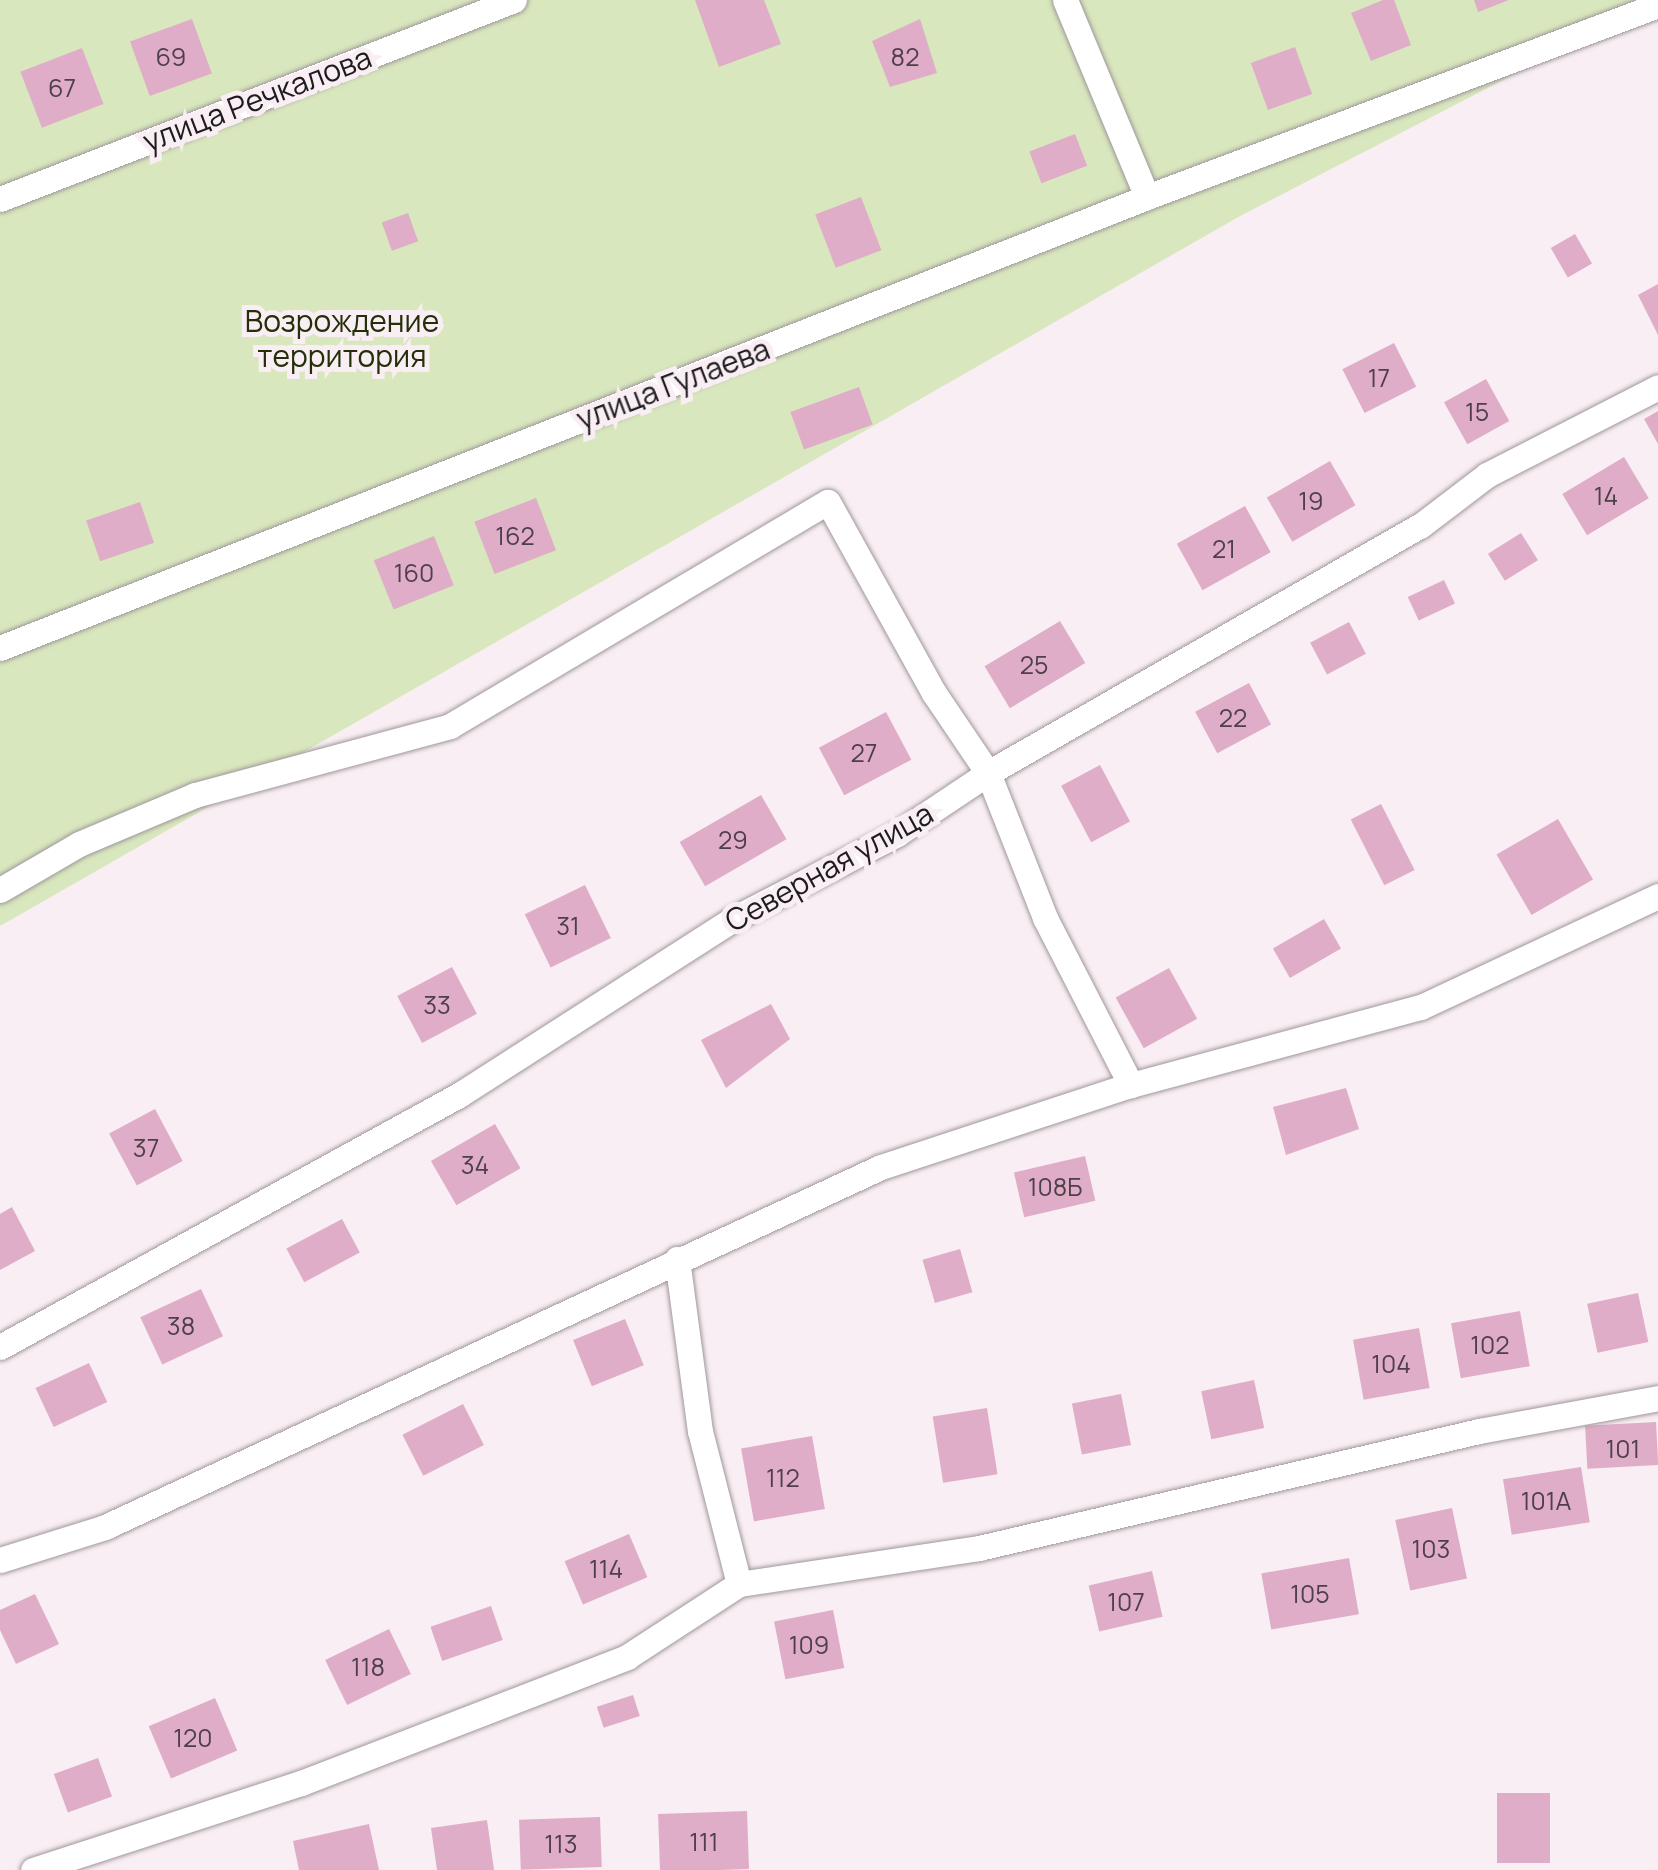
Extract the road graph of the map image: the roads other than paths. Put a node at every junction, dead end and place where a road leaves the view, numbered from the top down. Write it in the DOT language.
graph roads {
  1 [pos="514,0"];
  2 [pos="1065,0"];
  3 [pos="1658,5"];
  4 [pos="1147,197"];
  5 [pos="0,199"];
  6 [pos="1658,388"];
  7 [pos="0,648"];
  8 [pos="988,773"];
  9 [pos="0,890"];
  10 [pos="1658,896"];
  11 [pos="1131,1084"];
  12 [pos="678,1258"];
  13 [pos="0,1347"];
  14 [pos="1658,1398"];
  15 [pos="0,1560"];
  16 [pos="739,1584"];
  17 [pos="33,1870"];
  1 -- 5 [label="street, улица Речкалова"];
  2 -- 4 [label="street"];
  3 -- 4 [label="street, улица Гулаева"];
  4 -- 7 [label="street, улица Гулаева"];
  6 -- 8 [label="street, Северная улица"];
  8 -- 9 [label="street"];
  8 -- 11 [label="street"];
  8 -- 13 [label="street, Северная улица"];
  10 -- 11 [label="street"];
  11 -- 12 [label="street"];
  12 -- 15 [label="street"];
  12 -- 16 [label="street"];
  14 -- 16 [label="street"];
  16 -- 17 [label="street"];
}
